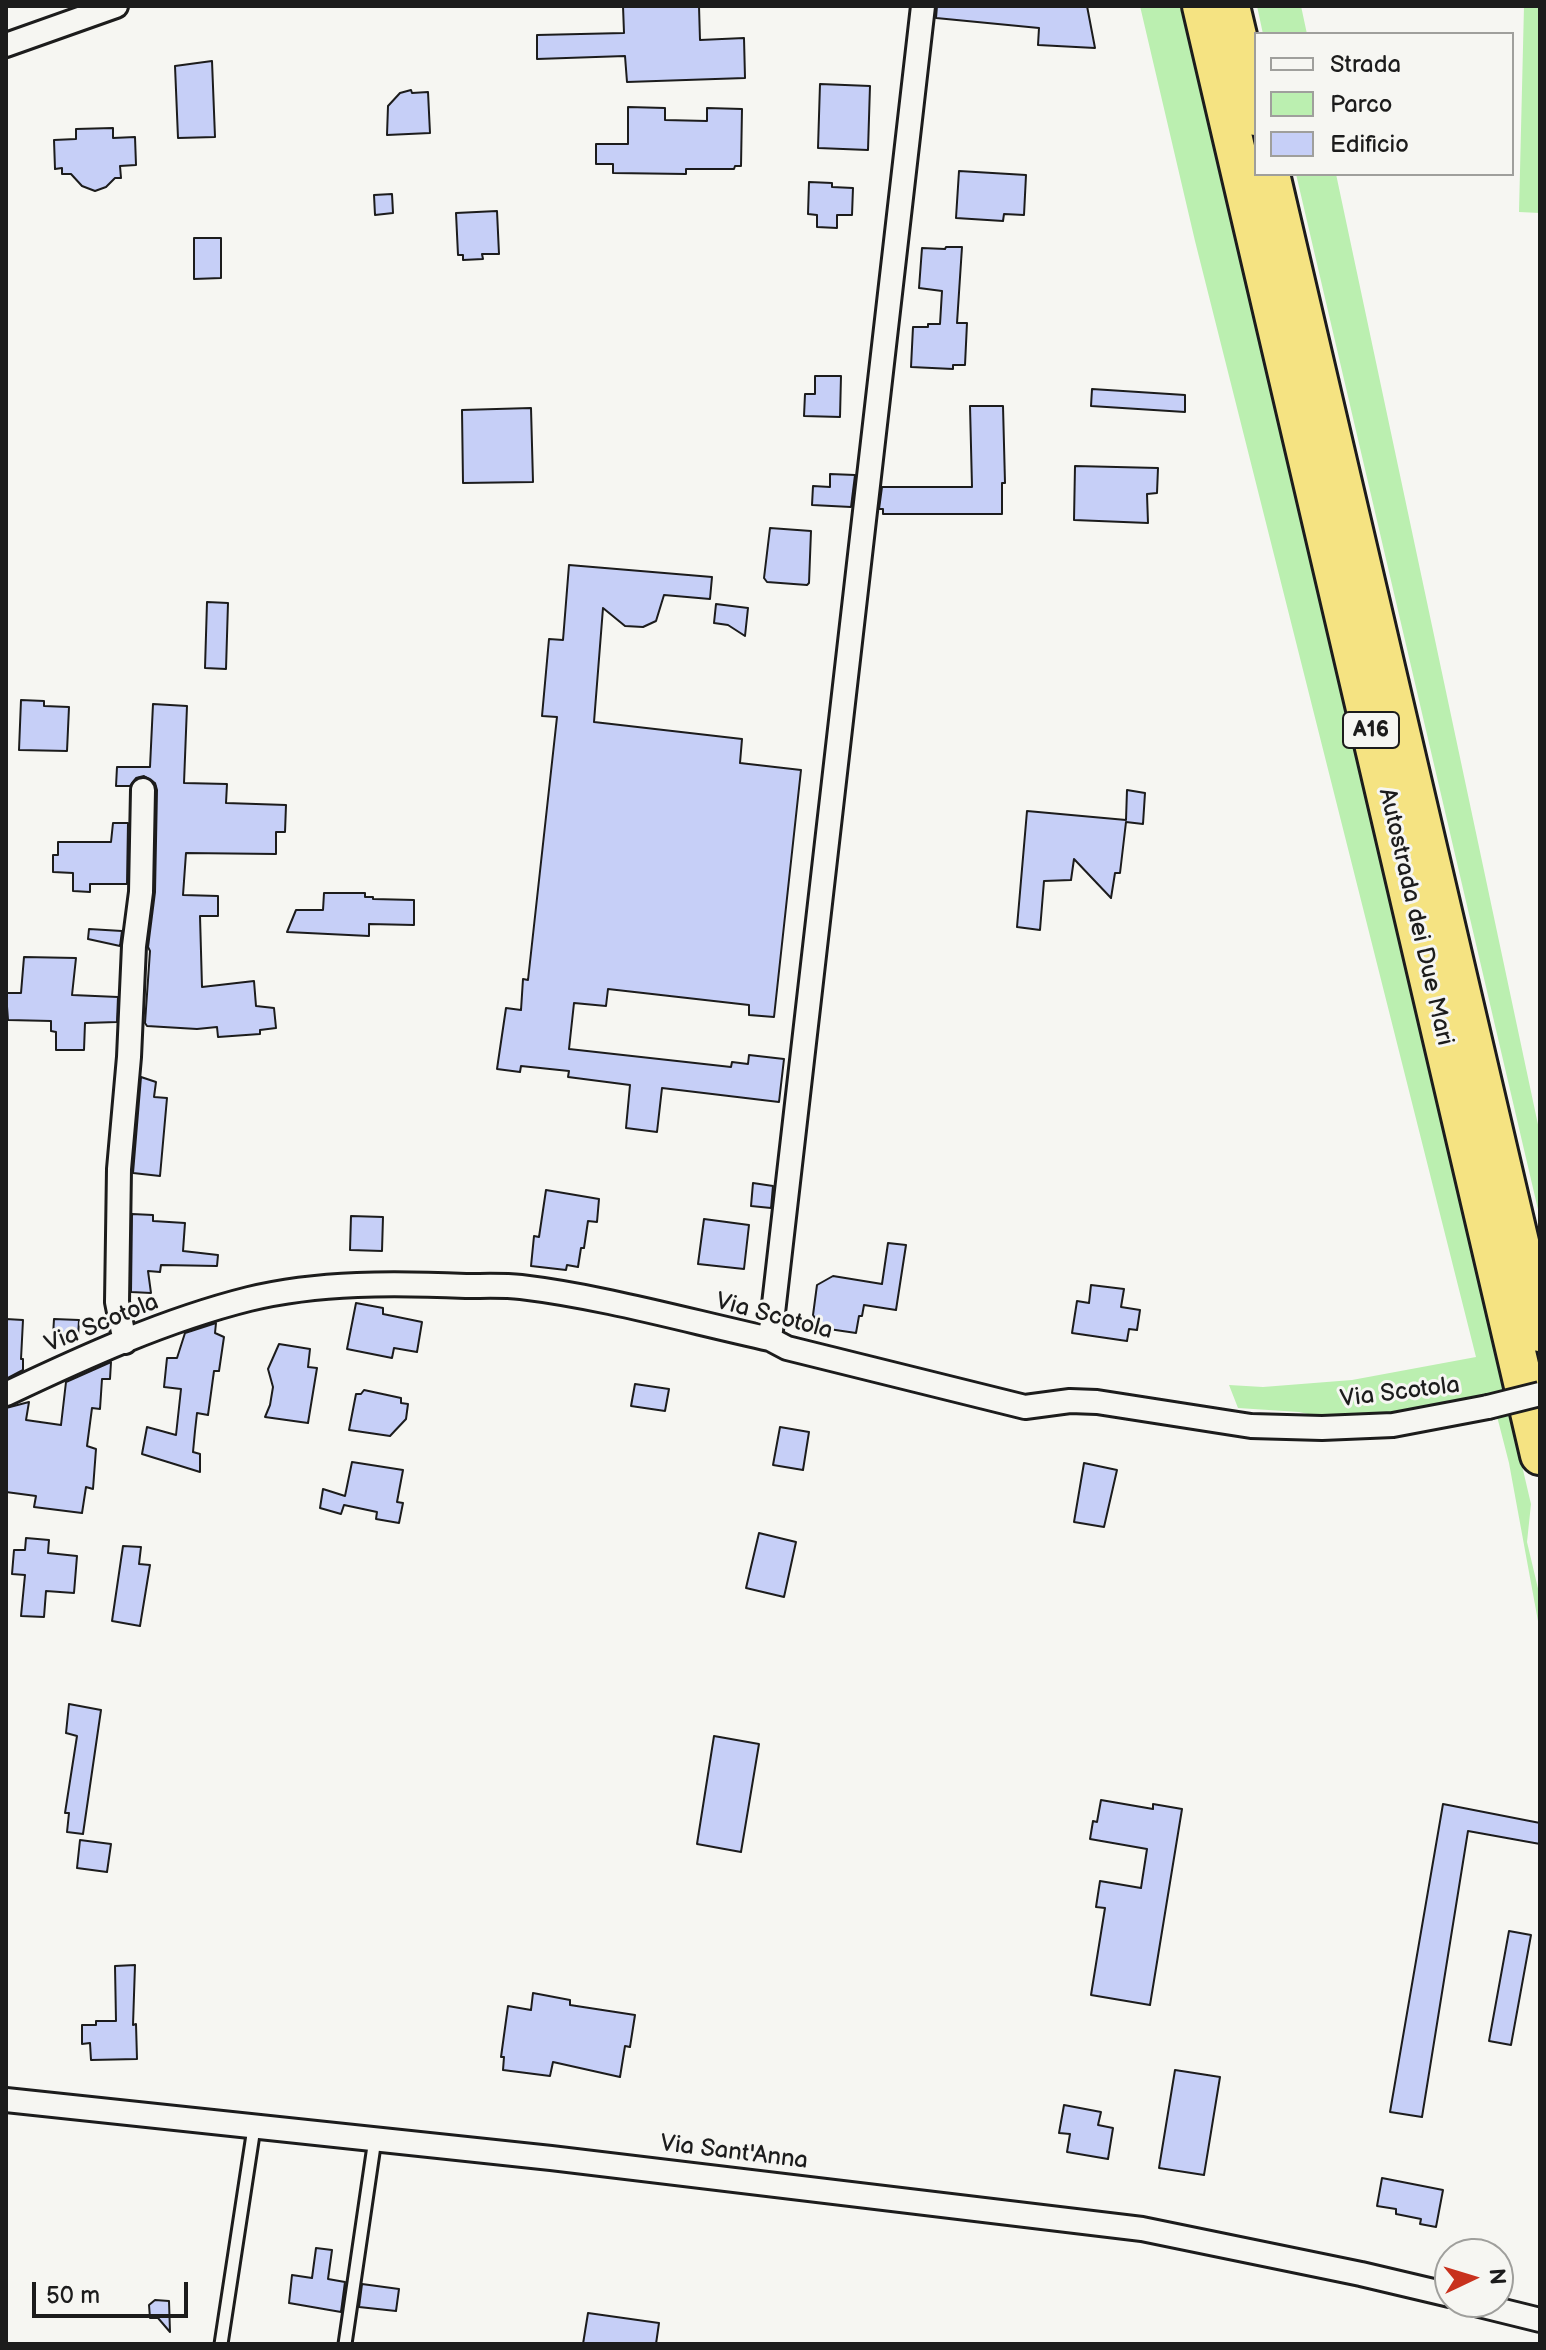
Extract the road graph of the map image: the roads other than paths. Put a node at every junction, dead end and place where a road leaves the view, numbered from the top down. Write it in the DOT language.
graph roads {
  1 [pos="116,6"];
  2 [pos="923,6"];
  3 [pos="1202,6"];
  4 [pos="1230,6"];
  5 [pos="6,45"];
  6 [pos="1254,108"];
  7 [pos="1270,176"];
  8 [pos="143,790"];
  9 [pos="1540,1332"];
  10 [pos="770,1339"];
  11 [pos="125,1342"];
  12 [pos="6,1394"];
  13 [pos="1540,1394"];
  14 [pos="1540,1455"];
  15 [pos="6,2100"];
  16 [pos="254,2128"];
  17 [pos="375,2139"];
  18 [pos="1434,2291"];
  19 [pos="1514,2314"];
  20 [pos="1540,2320"];
  21 [pos="221,2344"];
  22 [pos="345,2344"];
  1 -- 5 [label="street"];
  2 -- 10 [label="street"];
  3 -- 14 [label="highway, Autostrada dei Due Mari / A16"];
  4 -- 6 [label="highway"];
  7 -- 9 [label="highway, Autostrada dei Due Mari / A16"];
  8 -- 11 [label="street"];
  10 -- 11 [label="street, Via Scotola"];
  10 -- 13 [label="street, Via Scotola, bridge"];
  11 -- 12 [label="street, Via Scotola"];
  15 -- 16 [label="street, Via Sant'Anna"];
  16 -- 17 [label="street, Via Sant'Anna"];
  16 -- 21 [label="lane"];
  17 -- 18 [label="street, Via Sant'Anna"];
  17 -- 22 [label="lane"];
  19 -- 20 [label="street"];
}
